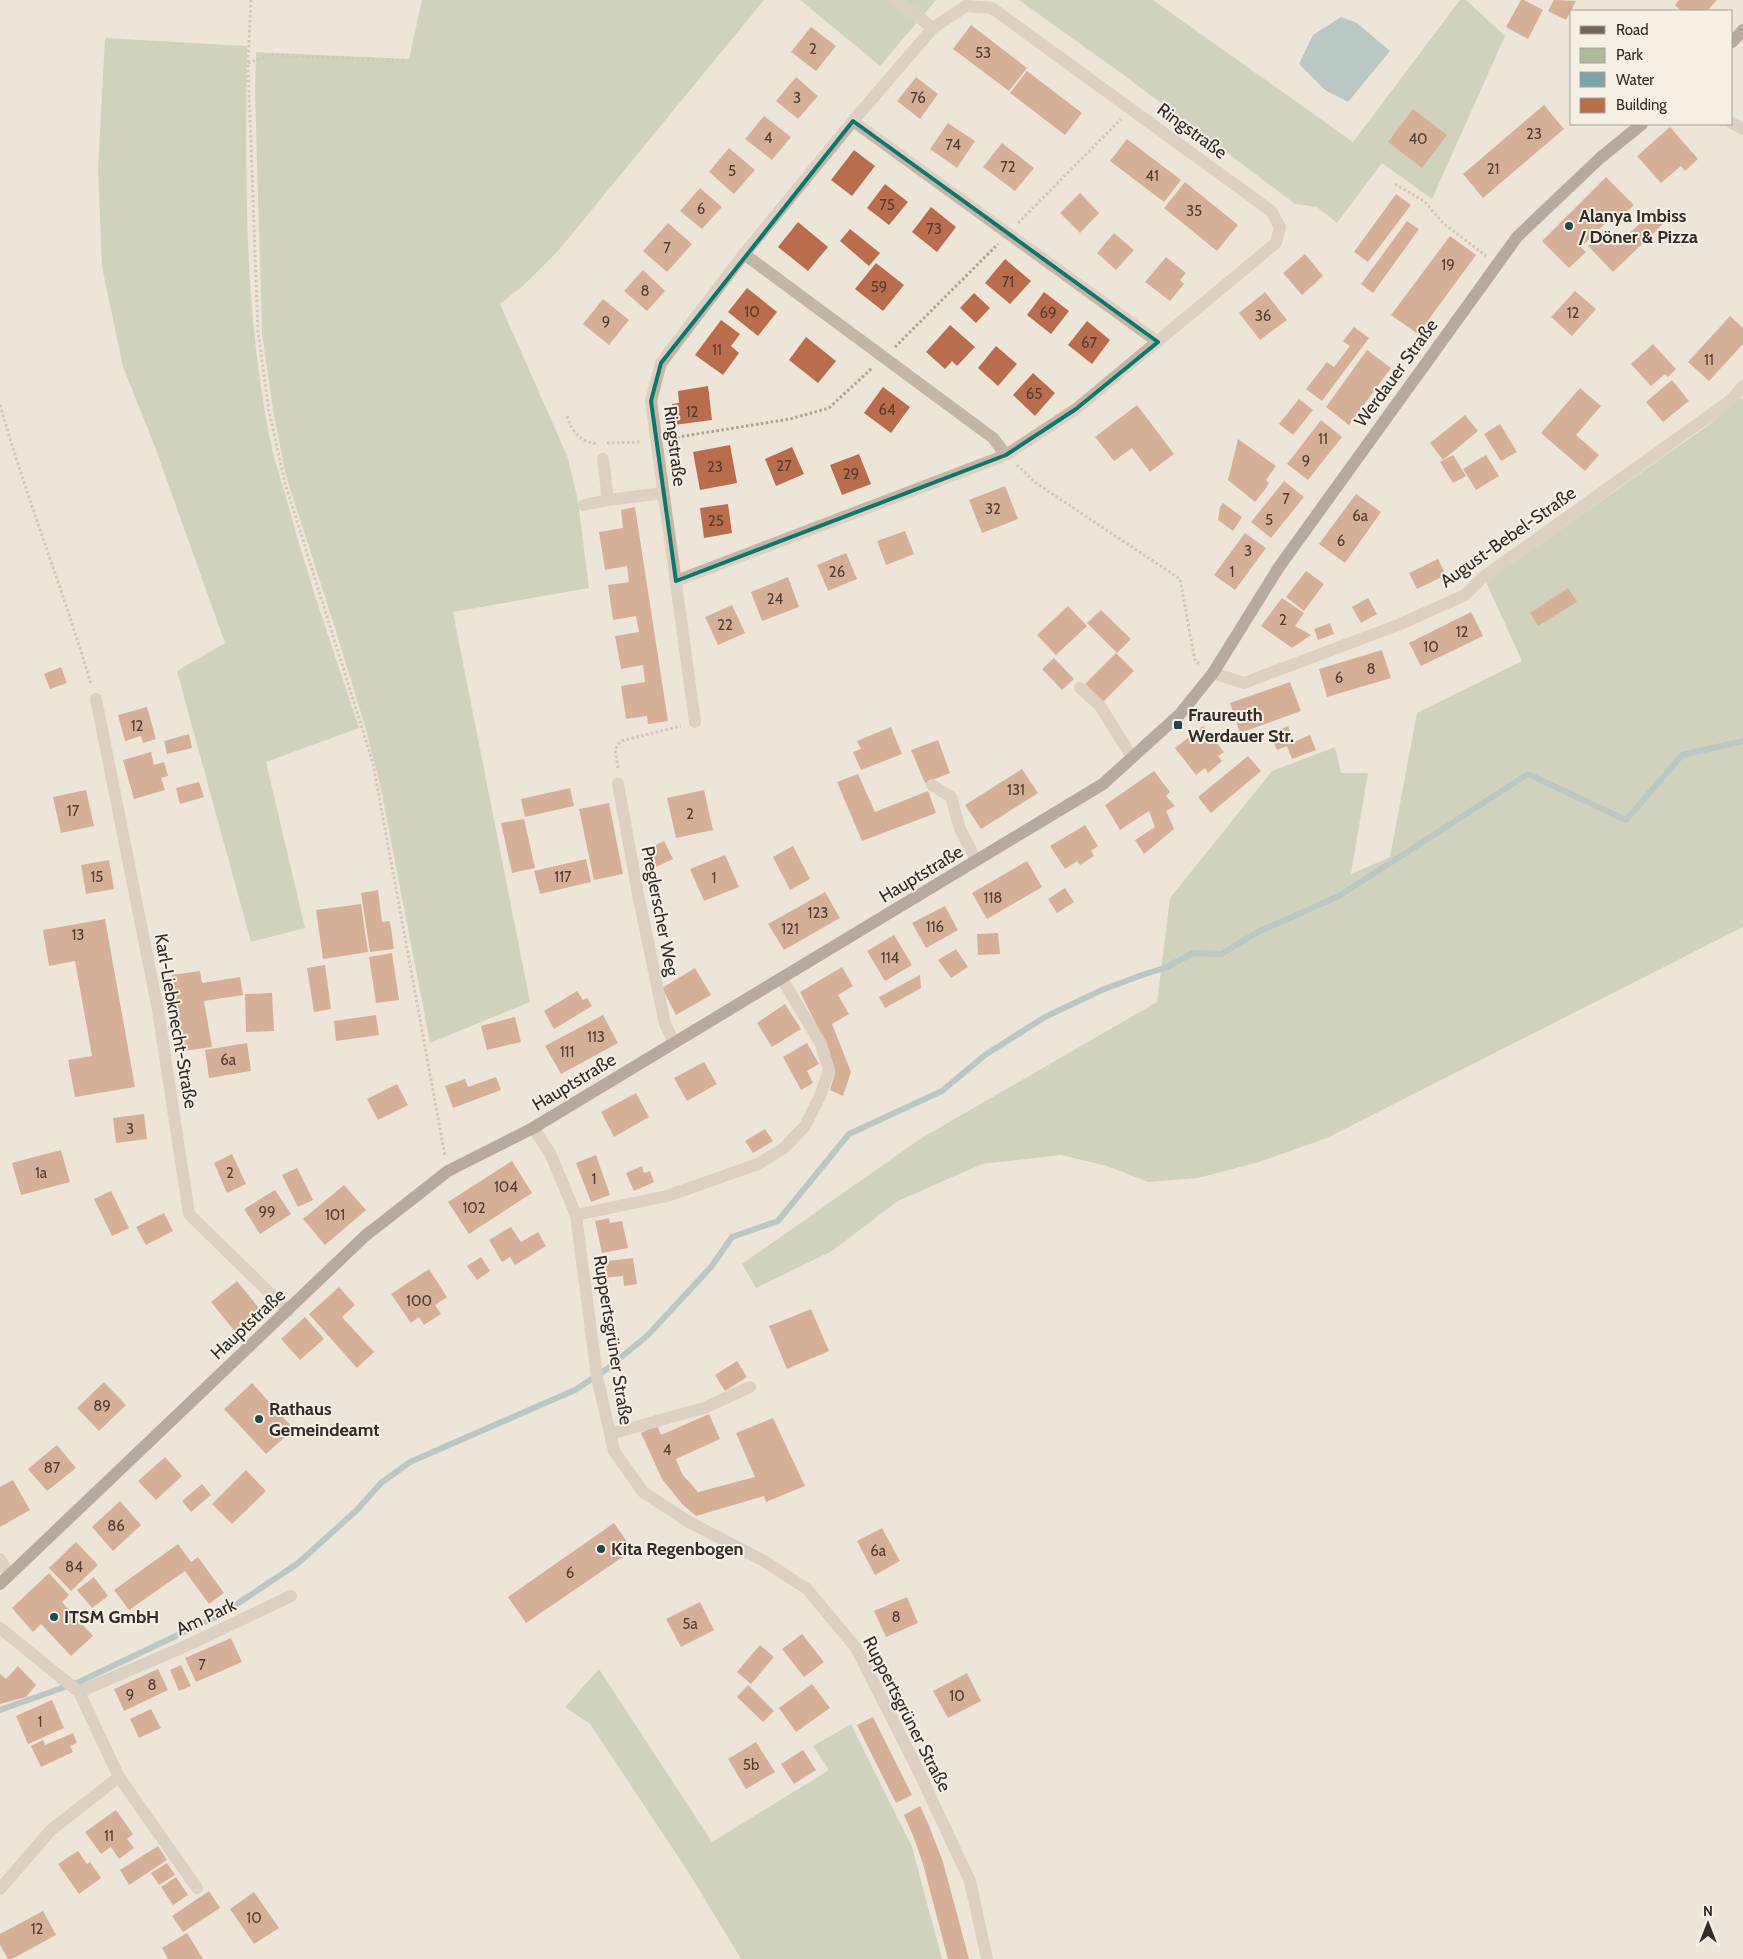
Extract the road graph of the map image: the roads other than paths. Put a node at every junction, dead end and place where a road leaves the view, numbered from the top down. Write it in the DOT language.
graph roads {
  1 [pos="896,0"];
  2 [pos="933,28"];
  3 [pos="1743,30"];
  4 [pos="1733,41"];
  5 [pos="852,121"];
  6 [pos="1641,125"];
  7 [pos="744,254"];
  8 [pos="1158,342"];
  9 [pos="1743,386"];
  10 [pos="1006,455"];
  11 [pos="603,459"];
  12 [pos="663,493"];
  13 [pos="608,500"];
  14 [pos="584,505"];
  15 [pos="676,581"];
  16 [pos="1213,673"];
  17 [pos="1080,688"];
  18 [pos="96,699"];
  19 [pos="695,722"];
  20 [pos="1132,757"];
  21 [pos="618,784"];
  22 [pos="932,785"];
  23 [pos="976,860"];
  24 [pos="782,979"];
  25 [pos="674,1042"];
  26 [pos="533,1128"];
  27 [pos="576,1215"];
  28 [pos="288,1310"];
  29 [pos="750,1387"];
  30 [pos="610,1434"];
  31 [pos="0,1559"];
  32 [pos="9,1574"];
  33 [pos="0,1584"];
  34 [pos="291,1596"];
  35 [pos="0,1628"];
  36 [pos="79,1692"];
  37 [pos="119,1777"];
  38 [pos="198,1888"];
  39 [pos="0,1889"];
  40 [pos="987,1959"];
  1 -- 2 [label="street"];
  2 -- 5 [label="street, Ringstraße"];
  2 -- 8 [label="street, Ringstraße"];
  3 -- 4 [label="main road"];
  5 -- 7 [label="street, Ringstraße"];
  5 -- 8 [label="street"];
  6 -- 16 [label="main road, Werdauer Straße"];
  7 -- 10 [label="street"];
  7 -- 12 [label="street, Ringstraße"];
  8 -- 10 [label="street, Ringstraße"];
  9 -- 16 [label="street, August-Bebel-Straße"];
  10 -- 15 [label="street, Ringstraße"];
  11 -- 13 [label="street"];
  12 -- 13 [label="street"];
  12 -- 15 [label="street, Ringstraße"];
  13 -- 14 [label="street"];
  15 -- 19 [label="street, Ringstraße"];
  16 -- 20 [label="main road, Hauptstraße"];
  17 -- 20 [label="street"];
  18 -- 28 [label="street, Karl-Liebknecht-Straße"];
  20 -- 23 [label="main road, Hauptstraße"];
  21 -- 25 [label="street, Preglerscher Weg"];
  22 -- 23 [label="street"];
  23 -- 24 [label="main road, Hauptstraße"];
  24 -- 25 [label="main road, Hauptstraße"];
  24 -- 27 [label="street"];
  25 -- 26 [label="main road, Hauptstraße"];
  26 -- 27 [label="street, Ruppertsgrüner Straße"];
  26 -- 28 [label="main road, Hauptstraße"];
  27 -- 30 [label="street, Ruppertsgrüner Straße"];
  28 -- 32 [label="main road, Hauptstraße"];
  29 -- 30 [label="street"];
  30 -- 40 [label="street, Ruppertsgrüner Straße"];
  31 -- 32 [label="street"];
  32 -- 33 [label="main road, Hauptstraße"];
  34 -- 36 [label="street, Am Park"];
  35 -- 36 [label="street"];
  36 -- 37 [label="street"];
  37 -- 38 [label="street"];
  37 -- 39 [label="street"];
}
